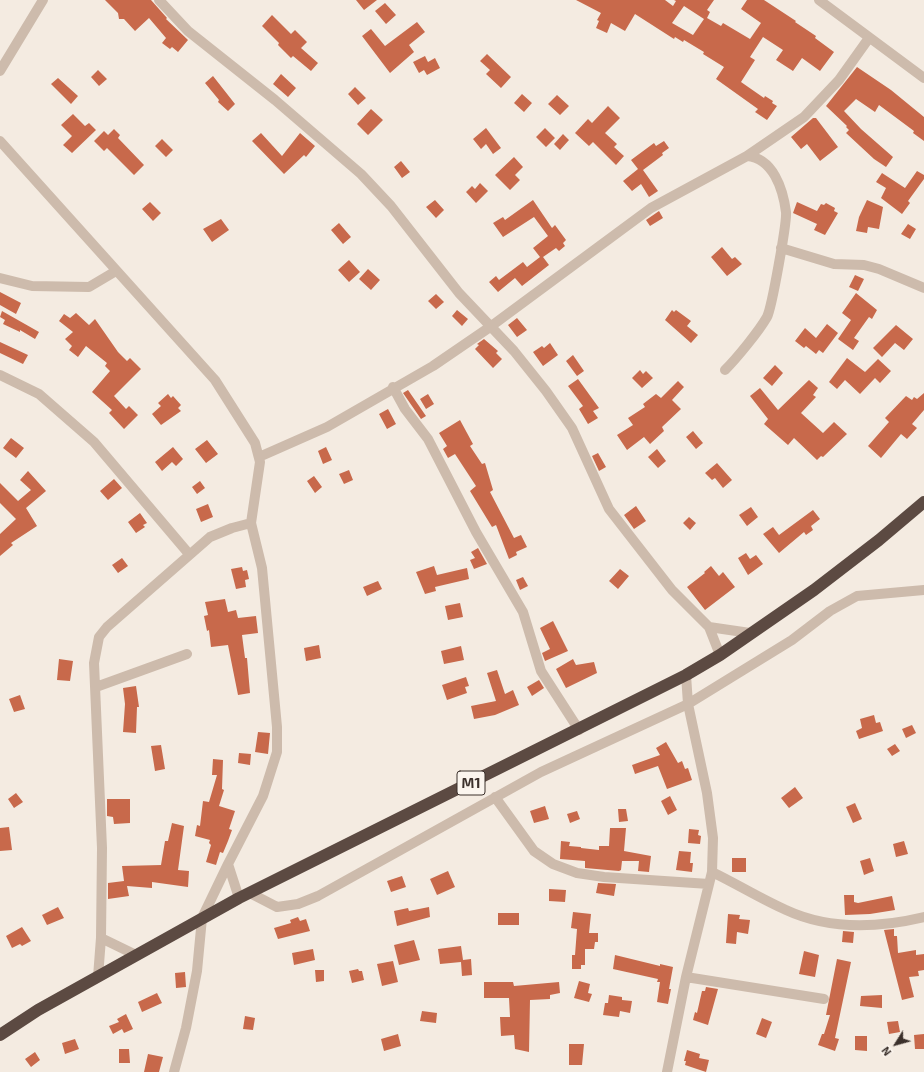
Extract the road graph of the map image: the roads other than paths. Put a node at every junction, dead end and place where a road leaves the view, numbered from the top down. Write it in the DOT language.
graph roads {
  1 [pos="44,0"];
  2 [pos="159,0"];
  3 [pos="819,0"];
  4 [pos="869,38"];
  5 [pos="0,71"];
  6 [pos="924,78"];
  7 [pos="0,141"];
  8 [pos="748,156"];
  9 [pos="781,248"];
  10 [pos="116,271"];
  11 [pos="0,278"];
  12 [pos="924,288"];
  13 [pos="490,327"];
  14 [pos="725,370"];
  15 [pos="0,375"];
  16 [pos="393,387"];
  17 [pos="259,457"];
  18 [pos="923,504"];
  19 [pos="252,523"];
  20 [pos="189,554"];
  21 [pos="924,590"];
  22 [pos="709,627"];
  23 [pos="750,633"];
  24 [pos="188,654"];
  25 [pos="720,655"];
  26 [pos="686,675"];
  27 [pos="96,688"];
  28 [pos="688,704"];
  29 [pos="579,730"];
  30 [pos="495,798"];
  31 [pos="228,864"];
  32 [pos="712,872"];
  33 [pos="709,884"];
  34 [pos="250,893"];
  35 [pos="239,898"];
  36 [pos="924,917"];
  37 [pos="202,918"];
  38 [pos="101,938"];
  39 [pos="136,955"];
  40 [pos="98,977"];
  41 [pos="686,977"];
  42 [pos="824,999"];
  43 [pos="0,1035"];
  44 [pos="174,1072"];
  45 [pos="667,1072"];
  1 -- 5 [label="street"];
  2 -- 13 [label="street"];
  3 -- 4 [label="street"];
  4 -- 6 [label="street"];
  4 -- 8 [label="street"];
  7 -- 10 [label="street"];
  8 -- 9 [label="street"];
  8 -- 13 [label="street"];
  9 -- 12 [label="street"];
  9 -- 14 [label="street"];
  10 -- 11 [label="street"];
  10 -- 17 [label="street"];
  13 -- 16 [label="street"];
  13 -- 22 [label="street"];
  15 -- 20 [label="street"];
  16 -- 17 [label="street"];
  16 -- 29 [label="street"];
  17 -- 19 [label="street"];
  18 -- 23 [label="highway, M1"];
  19 -- 20 [label="street"];
  19 -- 31 [label="street"];
  20 -- 27 [label="street"];
  21 -- 28 [label="street"];
  22 -- 23 [label="street"];
  22 -- 25 [label="street"];
  23 -- 25 [label="highway, M1"];
  24 -- 27 [label="street"];
  25 -- 26 [label="highway, M1"];
  26 -- 28 [label="street"];
  26 -- 29 [label="highway, M1"];
  27 -- 38 [label="street"];
  28 -- 30 [label="street"];
  28 -- 32 [label="street"];
  29 -- 34 [label="highway, M1"];
  30 -- 33 [label="street"];
  30 -- 34 [label="street"];
  31 -- 35 [label="street"];
  31 -- 37 [label="street"];
  32 -- 33 [label="street"];
  32 -- 36 [label="street"];
  33 -- 41 [label="street"];
  34 -- 35 [label="highway, M1"];
  35 -- 37 [label="highway, M1"];
  37 -- 39 [label="highway, M1"];
  37 -- 44 [label="street"];
  38 -- 39 [label="street"];
  38 -- 40 [label="street"];
  39 -- 40 [label="highway, M1"];
  40 -- 43 [label="highway, M1"];
  41 -- 42 [label="street"];
  41 -- 45 [label="street"];
}
